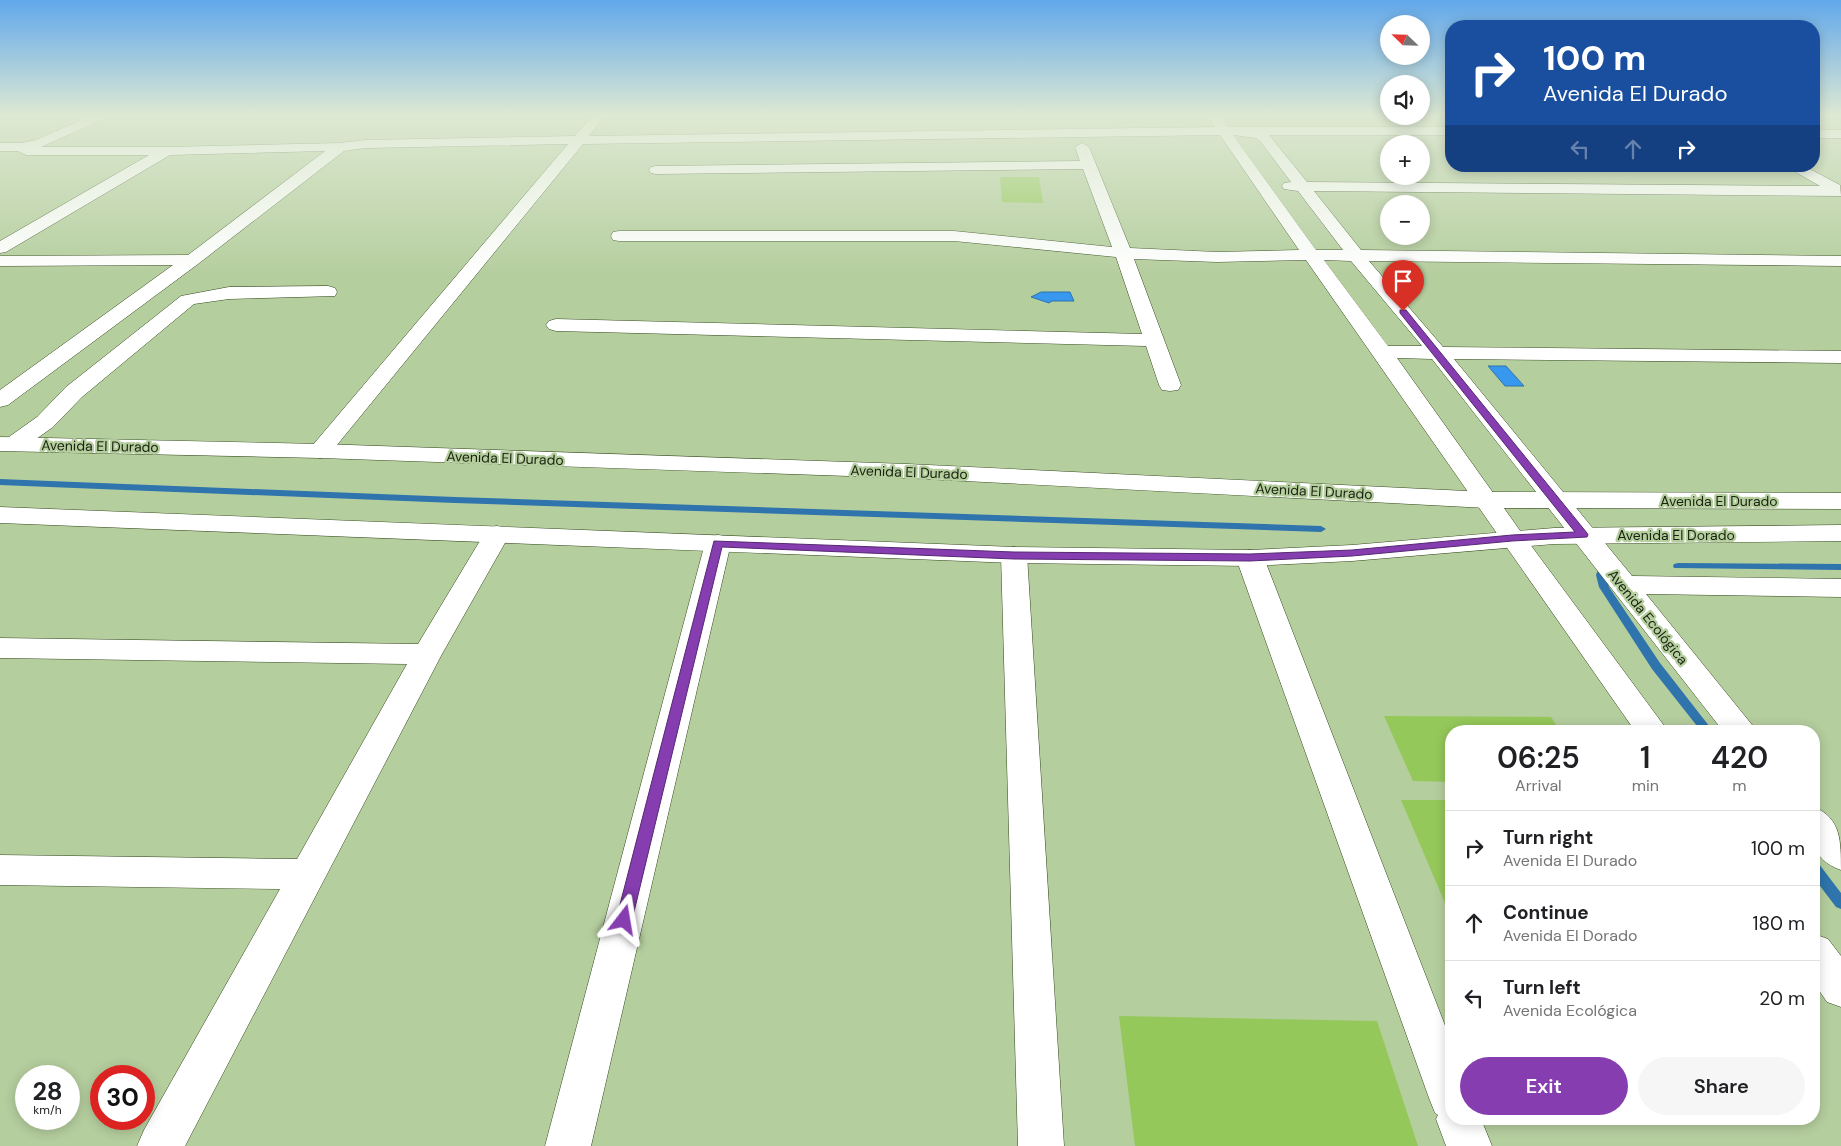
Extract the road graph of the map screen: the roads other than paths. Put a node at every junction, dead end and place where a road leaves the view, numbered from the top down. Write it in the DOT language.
graph roads {
  1 [pos="136,168"];
  2 [pos="313,168"];
  3 [pos="555,168"];
  4 [pos="787,168"];
  5 [pos="1089,168"];
  6 [pos="1251,168"];
  7 [pos="1289,168"];
  8 [pos="656,170"];
  9 [pos="1804,172"];
  10 [pos="1260,185"];
  11 [pos="1302,186"];
  12 [pos="1840,191"];
  13 [pos="619,236"];
  14 [pos="0,248"];
  15 [pos="1123,253"];
  16 [pos="1310,255"];
  17 [pos="1356,256"];
  18 [pos="192,260"];
  19 [pos="0,261"];
  20 [pos="1841,261"];
  21 [pos="328,292"];
  22 [pos="556,325"];
  23 [pos="1154,340"];
  24 [pos="1382,352"];
  25 [pos="1438,353"];
  26 [pos="1841,357"];
  27 [pos="1170,385"];
  28 [pos="0,400"];
  29 [pos="7,444"];
  30 [pos="320,451"];
  31 [pos="1487,500"];
  32 [pos="1557,501"];
  33 [pos="1830,501"];
  34 [pos="0,514"];
  35 [pos="497,534"];
  36 [pos="1841,534"];
  37 [pos="1583,535"];
  38 [pos="1512,538"];
  39 [pos="718,543"];
  40 [pos="1014,555"];
  41 [pos="1250,558"];
  42 [pos="1623,585"];
  43 [pos="1841,588"];
  44 [pos="0,648"];
  45 [pos="427,654"];
  46 [pos="1648,725"];
  47 [pos="1736,725"];
  48 [pos="1820,829"];
  49 [pos="1841,855"];
  50 [pos="0,870"];
  51 [pos="307,874"];
  52 [pos="1820,960"];
  53 [pos="1841,989"];
  54 [pos="1445,1082"];
  55 [pos="1461,1125"];
  56 [pos="160,1146"];
  57 [pos="568,1146"];
  58 [pos="1041,1146"];
  59 [pos="1469,1146"];
  1 -- 14 [label="street"];
  2 -- 18 [label="street"];
  3 -- 30 [label="street"];
  4 -- 8 [label="street"];
  5 -- 15 [label="street"];
  6 -- 10 [label="street"];
  7 -- 11 [label="street, Avenida Ecológica"];
  9 -- 12 [label="street"];
  10 -- 11 [label="street"];
  10 -- 16 [label="street"];
  11 -- 12 [label="street"];
  11 -- 17 [label="street, Avenida Ecológica"];
  13 -- 15 [label="street"];
  15 -- 16 [label="street"];
  15 -- 23 [label="street"];
  16 -- 17 [label="street"];
  16 -- 24 [label="street"];
  17 -- 20 [label="street"];
  17 -- 25 [label="street, Avenida Ecológica"];
  18 -- 19 [label="street"];
  18 -- 28 [label="street"];
  21 -- 29 [label="street"];
  22 -- 23 [label="street"];
  23 -- 27 [label="street"];
  24 -- 25 [label="street"];
  24 -- 31 [label="street"];
  25 -- 26 [label="street"];
  25 -- 32 [label="street, Avenida Ecológica"];
  29 -- 30 [label="street, Avenida El Durado"];
  30 -- 31 [label="street, Avenida El Durado"];
  31 -- 32 [label="street, Avenida El Durado"];
  31 -- 38 [label="street"];
  32 -- 33 [label="street, Avenida El Durado"];
  32 -- 37 [label="street, Avenida Ecológica"];
  34 -- 35 [label="street"];
  35 -- 39 [label="street"];
  35 -- 45 [label="street"];
  36 -- 37 [label="street, Avenida El Dorado"];
  37 -- 38 [label="street, Avenida El Dorado"];
  37 -- 42 [label="street, Avenida Ecológica"];
  38 -- 41 [label="street"];
  38 -- 46 [label="street"];
  39 -- 40 [label="street"];
  39 -- 57 [label="street"];
  40 -- 41 [label="street"];
  40 -- 58 [label="street"];
  41 -- 54 [label="street"];
  42 -- 43 [label="street"];
  42 -- 47 [label="street, Avenida Ecológica"];
  44 -- 45 [label="street"];
  45 -- 51 [label="street"];
  48 -- 49 [label="street"];
  50 -- 51 [label="street"];
  51 -- 56 [label="street"];
  52 -- 53 [label="street"];
  55 -- 59 [label="street"];
}
